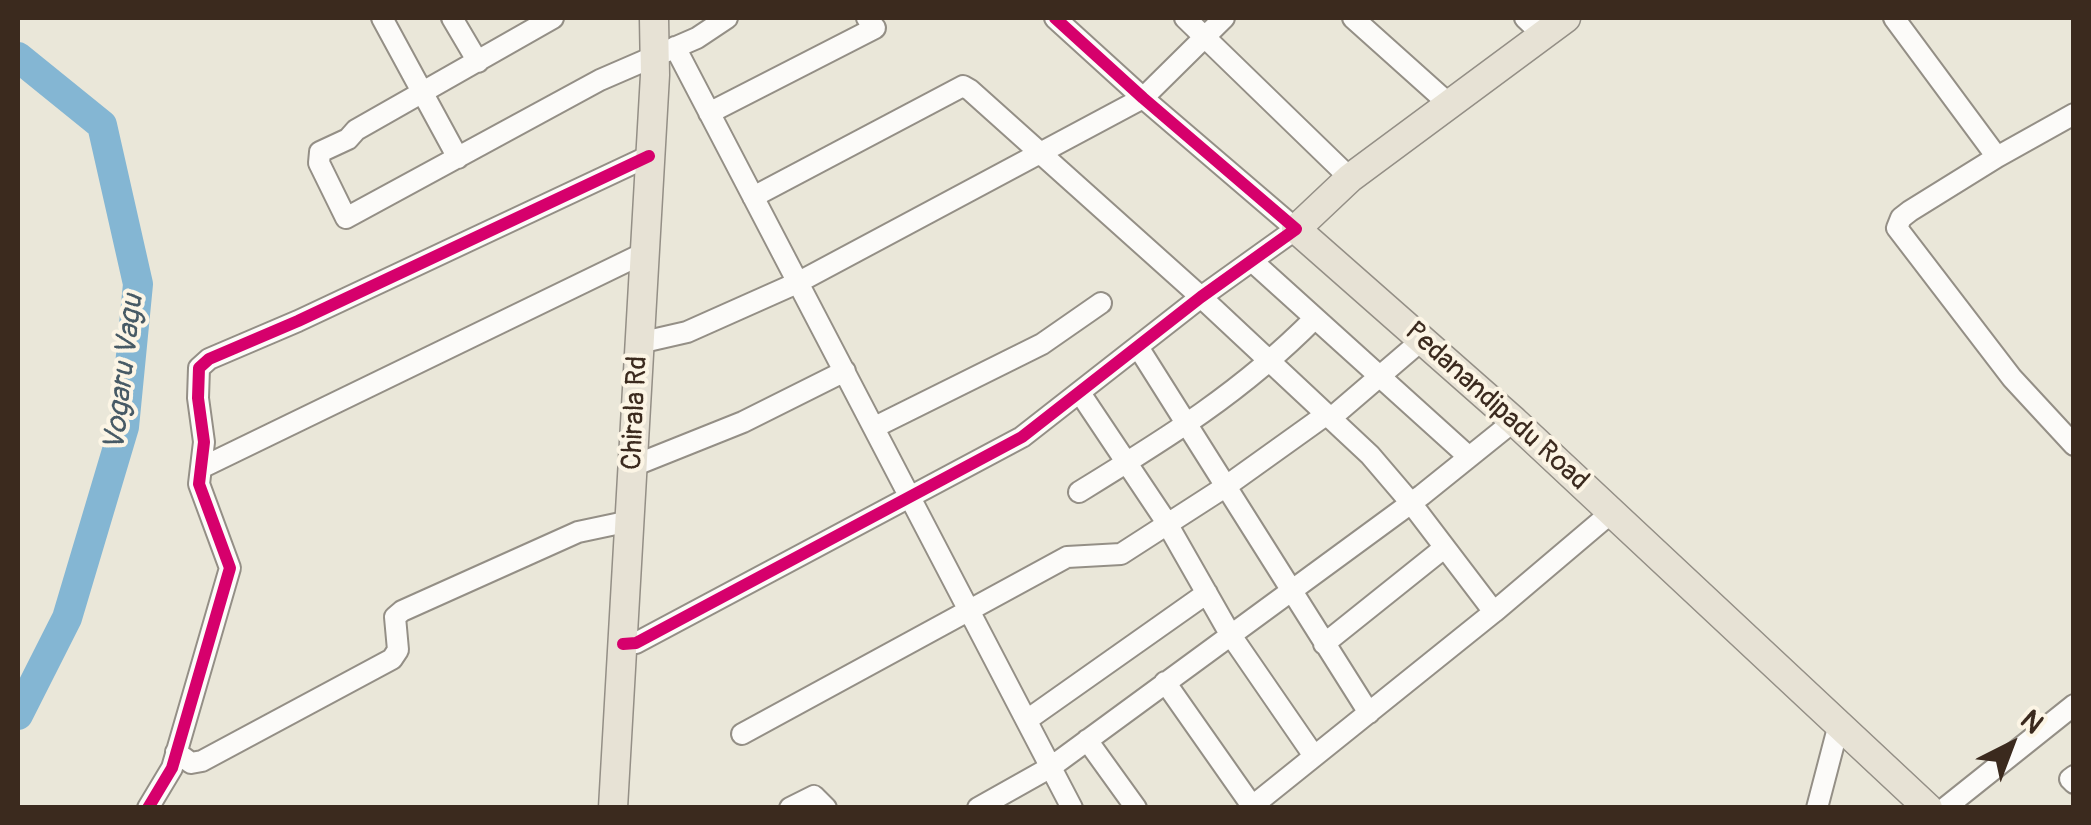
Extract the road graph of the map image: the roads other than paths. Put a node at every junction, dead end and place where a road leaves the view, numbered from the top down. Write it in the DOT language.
graph roads {
  1 [pos="382,18"];
  2 [pos="452,18"];
  3 [pos="553,18"];
  4 [pos="654,18"];
  5 [pos="728,18"];
  6 [pos="867,18"];
  7 [pos="1055,18"];
  8 [pos="1185,18"];
  9 [pos="1224,18"];
  10 [pos="1353,18"];
  11 [pos="1566,18"];
  12 [pos="1894,18"];
  13 [pos="1534,26"];
  14 [pos="1206,37"];
  15 [pos="665,51"];
  16 [pos="478,62"];
  17 [pos="423,94"];
  18 [pos="1143,98"];
  19 [pos="1449,104"];
  20 [pos="709,113"];
  21 [pos="2074,114"];
  22 [pos="1039,154"];
  23 [pos="649,156"];
  24 [pos="1997,157"];
  25 [pos="458,158"];
  26 [pos="1350,178"];
  27 [pos="753,198"];
  28 [pos="1296,229"];
  29 [pos="644,253"];
  30 [pos="1252,261"];
  31 [pos="798,283"];
  32 [pos="1201,297"];
  33 [pos="1102,303"];
  34 [pos="1315,318"];
  35 [pos="1422,340"];
  36 [pos="639,343"];
  37 [pos="1138,347"];
  38 [pos="1271,362"];
  39 [pos="846,371"];
  40 [pos="1381,378"];
  41 [pos="1080,394"];
  42 [pos="1329,416"];
  43 [pos="1514,420"];
  44 [pos="1187,425"];
  45 [pos="875,427"];
  46 [pos="2074,445"];
  47 [pos="1469,457"];
  48 [pos="1126,463"];
  49 [pos="633,466"];
  50 [pos="201,468"];
  51 [pos="1225,487"];
  52 [pos="1078,492"];
  53 [pos="910,496"];
  54 [pos="1412,503"];
  55 [pos="1612,512"];
  56 [pos="630,521"];
  57 [pos="1168,525"];
  58 [pos="1444,548"];
  59 [pos="1290,592"];
  60 [pos="1207,593"];
  61 [pos="970,611"];
  62 [pos="1494,612"];
  63 [pos="1230,634"];
  64 [pos="623,644"];
  65 [pos="1324,644"];
  66 [pos="1165,682"];
  67 [pos="2074,706"];
  68 [pos="1369,713"];
  69 [pos="1027,720"];
  70 [pos="1838,724"];
  71 [pos="742,734"];
  72 [pos="1087,740"];
  73 [pos="176,752"];
  74 [pos="1314,756"];
  75 [pos="1051,766"];
  76 [pos="1251,806"];
  77 [pos="148,808"];
  78 [pos="614,808"];
  79 [pos="790,808"];
  80 [pos="826,808"];
  81 [pos="978,808"];
  82 [pos="1072,808"];
  83 [pos="1136,808"];
  84 [pos="1817,808"];
  85 [pos="1928,808"];
  86 [pos="1945,808"];
  1 -- 17 [label="street"];
  2 -- 16 [label="street"];
  3 -- 16 [label="street"];
  4 -- 15 [label="main road, Chirala Rd"];
  5 -- 15 [label="street"];
  6 -- 20 [label="street"];
  7 -- 18 [label="street, Pedanandipadu Road"];
  8 -- 14 [label="street"];
  9 -- 14 [label="street"];
  10 -- 19 [label="street"];
  11 -- 13 [label="main road"];
  12 -- 24 [label="street"];
  13 -- 19 [label="main road"];
  14 -- 18 [label="street"];
  14 -- 26 [label="street"];
  15 -- 20 [label="street"];
  15 -- 23 [label="main road, Chirala Rd"];
  15 -- 25 [label="street"];
  16 -- 17 [label="street"];
  17 -- 25 [label="street"];
  17 -- 25 [label="street"];
  18 -- 22 [label="street"];
  18 -- 28 [label="street, Pedanandipadu Road"];
  19 -- 26 [label="main road"];
  20 -- 27 [label="street"];
  21 -- 24 [label="street"];
  22 -- 27 [label="street"];
  22 -- 31 [label="street"];
  22 -- 32 [label="street"];
  23 -- 29 [label="main road, Chirala Rd"];
  23 -- 50 [label="street"];
  24 -- 46 [label="street"];
  26 -- 28 [label="main road"];
  27 -- 31 [label="street"];
  28 -- 30 [label="street"];
  28 -- 35 [label="main road, Pedanandipadu Road"];
  29 -- 36 [label="main road, Chirala Rd"];
  29 -- 50 [label="street"];
  30 -- 32 [label="street"];
  30 -- 34 [label="street"];
  31 -- 36 [label="street"];
  31 -- 39 [label="street"];
  32 -- 37 [label="street"];
  32 -- 38 [label="street"];
  33 -- 45 [label="street"];
  34 -- 38 [label="street"];
  34 -- 40 [label="street"];
  35 -- 40 [label="street"];
  35 -- 43 [label="main road, Pedanandipadu Road"];
  36 -- 49 [label="main road, Chirala Rd"];
  37 -- 41 [label="street"];
  37 -- 44 [label="street"];
  38 -- 42 [label="street"];
  38 -- 44 [label="street"];
  39 -- 45 [label="street"];
  39 -- 49 [label="street"];
  40 -- 42 [label="street"];
  40 -- 47 [label="street"];
  41 -- 48 [label="street"];
  41 -- 53 [label="street"];
  42 -- 51 [label="street"];
  42 -- 54 [label="street"];
  43 -- 47 [label="street"];
  43 -- 55 [label="main road, Pedanandipadu Road"];
  44 -- 48 [label="street"];
  44 -- 51 [label="street"];
  45 -- 53 [label="street"];
  47 -- 54 [label="street"];
  48 -- 52 [label="street"];
  48 -- 57 [label="street"];
  49 -- 56 [label="main road, Chirala Rd"];
  50 -- 73 [label="street"];
  51 -- 57 [label="street"];
  51 -- 59 [label="street"];
  53 -- 61 [label="street"];
  53 -- 64 [label="street"];
  54 -- 58 [label="street"];
  54 -- 59 [label="street"];
  55 -- 62 [label="street"];
  55 -- 70 [label="main road, Pedanandipadu Road"];
  56 -- 64 [label="main road, Chirala Rd"];
  56 -- 73 [label="street"];
  57 -- 60 [label="street"];
  57 -- 61 [label="street"];
  58 -- 62 [label="street"];
  58 -- 65 [label="street"];
  59 -- 63 [label="street"];
  59 -- 65 [label="street"];
  60 -- 63 [label="street"];
  60 -- 69 [label="street"];
  61 -- 69 [label="street"];
  61 -- 71 [label="street"];
  62 -- 68 [label="street"];
  63 -- 66 [label="street"];
  63 -- 74 [label="street"];
  64 -- 78 [label="main road, Chirala Rd"];
  65 -- 68 [label="street"];
  66 -- 72 [label="street"];
  66 -- 76 [label="street"];
  67 -- 86 [label="street"];
  68 -- 74 [label="street"];
  69 -- 75 [label="street"];
  70 -- 84 [label="street"];
  70 -- 85 [label="main road, Pedanandipadu Road"];
  72 -- 75 [label="street"];
  72 -- 83 [label="street"];
  73 -- 77 [label="street"];
  74 -- 76 [label="street"];
  75 -- 81 [label="street"];
  75 -- 82 [label="street"];
  79 -- 80 [label="street"];
}
